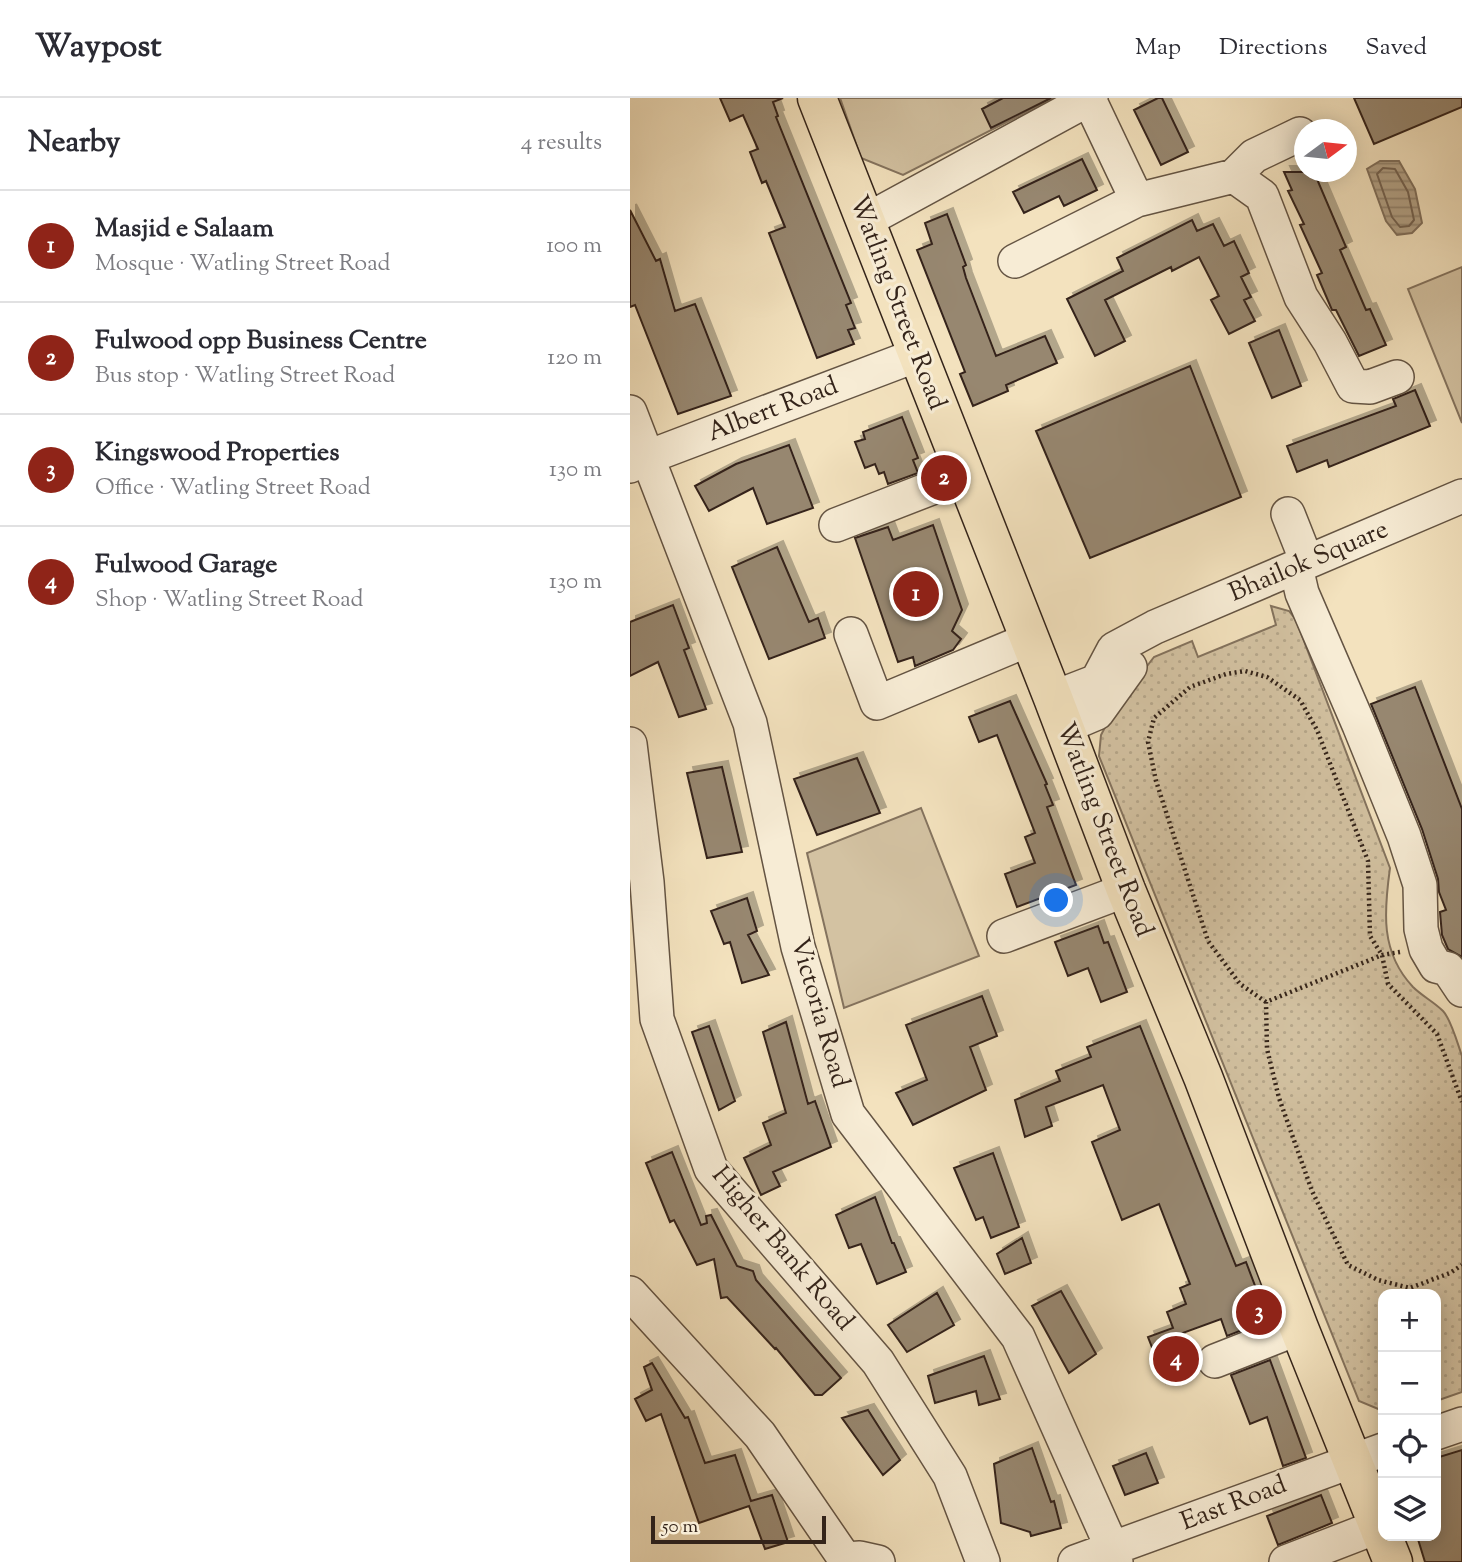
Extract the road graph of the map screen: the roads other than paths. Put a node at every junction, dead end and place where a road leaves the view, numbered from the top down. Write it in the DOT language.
graph roads {
  1 [pos="817,98"];
  2 [pos="1090,99"];
  3 [pos="1294,137"];
  4 [pos="1234,176"];
  5 [pos="1137,200"];
  6 [pos="865,222"];
  7 [pos="1015,261"];
  8 [pos="917,355"];
  9 [pos="1397,377"];
  10 [pos="630,412"];
  11 [pos="639,461"];
  12 [pos="965,475"];
  13 [pos="1462,496"];
  14 [pos="1288,514"];
  15 [pos="836,525"];
  16 [pos="1301,564"];
  17 [pos="851,634"];
  18 [pos="1030,639"];
  19 [pos="1058,712"];
  20 [pos="630,744"];
  21 [pos="1126,890"];
  22 [pos="1004,936"];
  23 [pos="1462,989"];
  24 [pos="630,1293"];
  25 [pos="1299,1328"];
  26 [pos="1215,1361"];
  27 [pos="1462,1424"];
  28 [pos="1441,1431"];
  29 [pos="1368,1455"];
  30 [pos="1378,1520"];
  31 [pos="1378,1526"];
  32 [pos="1385,1541"];
  33 [pos="1114,1556"];
  34 [pos="847,1560"];
  35 [pos="878,1562"];
  36 [pos="983,1562"];
  37 [pos="1075,1562"];
  38 [pos="1286,1562"];
  39 [pos="1393,1562"];
  1 -- 6 [label="main road, Watling Street Road"];
  2 -- 5 [label="street"];
  2 -- 6 [label="street"];
  3 -- 4 [label="street"];
  4 -- 5 [label="street"];
  4 -- 9 [label="street"];
  5 -- 7 [label="street"];
  6 -- 8 [label="main road, Watling Street Road"];
  8 -- 11 [label="street, Albert Road"];
  8 -- 12 [label="main road, Watling Street Road"];
  10 -- 11 [label="street, Victoria Road"];
  11 -- 33 [label="street, Victoria Road"];
  12 -- 15 [label="street"];
  12 -- 18 [label="main road, Watling Street Road"];
  13 -- 16 [label="street, Bhailok Square"];
  14 -- 16 [label="street"];
  16 -- 19 [label="street, Bhailok Square"];
  16 -- 23 [label="street"];
  17 -- 18 [label="street"];
  18 -- 19 [label="main road, Watling Street Road"];
  19 -- 21 [label="main road, Watling Street Road"];
  20 -- 36 [label="street, Higher Bank Road"];
  21 -- 22 [label="street"];
  21 -- 25 [label="main road, Watling Street Road"];
  24 -- 34 [label="street"];
  25 -- 26 [label="street"];
  25 -- 29 [label="main road, Watling Street Road"];
  27 -- 28 [label="street"];
  29 -- 30 [label="main road, Watling Street Road"];
  29 -- 33 [label="street, East Road"];
  31 -- 38 [label="street"];
  32 -- 39 [label="main road, Watling Street Road"];
  33 -- 37 [label="street, East Road"];
  34 -- 35 [label="street"];
}
